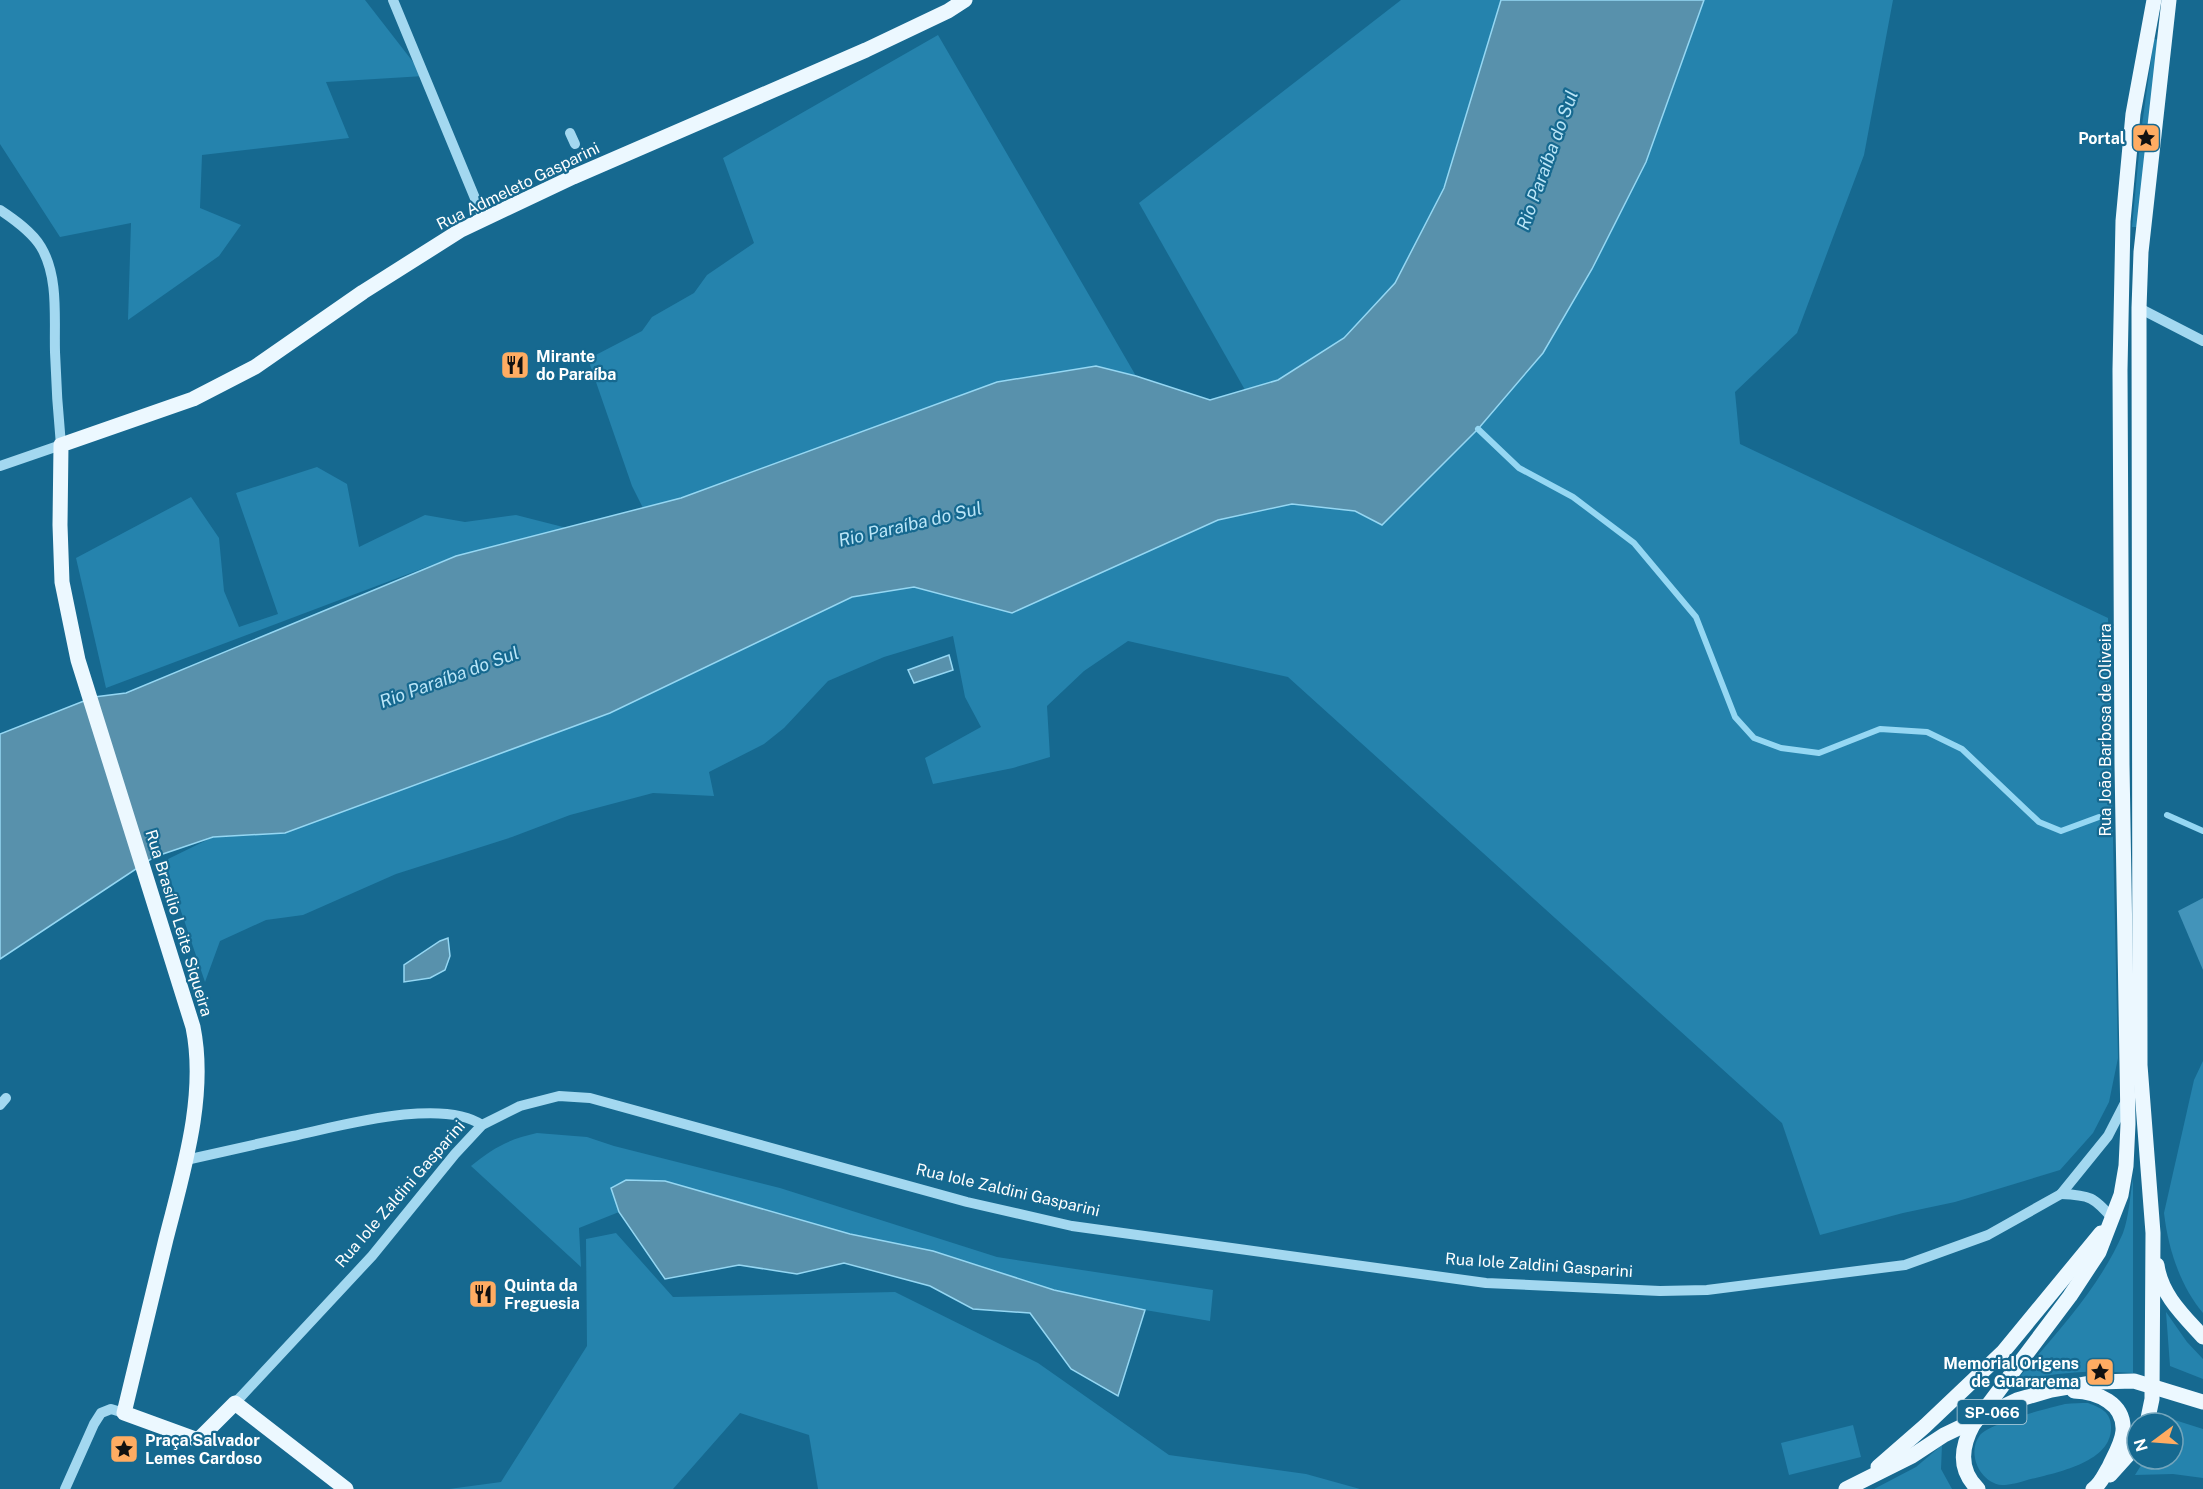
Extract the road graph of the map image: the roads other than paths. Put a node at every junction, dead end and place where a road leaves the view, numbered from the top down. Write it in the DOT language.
graph roads {
  1 [pos="393,0"];
  2 [pos="965,0"];
  3 [pos="2154,0"];
  4 [pos="2169,0"];
  5 [pos="570,133"];
  6 [pos="575,144"];
  7 [pos="0,210"];
  8 [pos="484,219"];
  9 [pos="2139,308"];
  10 [pos="2203,341"];
  11 [pos="61,445"];
  12 [pos="0,466"];
  13 [pos="2128,1098"];
  14 [pos="482,1125"];
  15 [pos="186,1160"];
  16 [pos="2061,1194"];
  17 [pos="2113,1220"];
  18 [pos="2153,1233"];
  19 [pos="2203,1337"];
  20 [pos="2152,1385"];
  21 [pos="2051,1390"];
  22 [pos="2203,1402"];
  23 [pos="235,1403"];
  24 [pos="2150,1411"];
  25 [pos="124,1413"];
  26 [pos="1979,1419"];
  27 [pos="2125,1459"];
  28 [pos="1860,1482"];
  29 [pos="2096,1487"];
  30 [pos="65,1489"];
  31 [pos="346,1489"];
  32 [pos="1846,1489"];
  33 [pos="1978,1489"];
  1 -- 8 [label="street"];
  2 -- 8 [label="main road, Rua Admeleto Gasparini"];
  3 -- 13 [label="main road, Rua João Barbosa de Oliveira"];
  4 -- 9 [label="main road, Rua João Barbosa de Oliveira"];
  5 -- 6 [label="street"];
  7 -- 11 [label="street"];
  8 -- 11 [label="main road, Rua Admeleto Gasparini"];
  9 -- 10 [label="street"];
  9 -- 18 [label="main road, Rua João Barbosa de Oliveira"];
  11 -- 12 [label="street, Rua Admeleto Gasparini"];
  11 -- 15 [label="main road, Rua Brasílio Leite Siqueira"];
  13 -- 16 [label="street, Rua Iole Zaldini Gasparini"];
  13 -- 17 [label="main road, Rua João Barbosa de Oliveira"];
  14 -- 15 [label="street"];
  14 -- 16 [label="street, Rua Iole Zaldini Gasparini"];
  14 -- 23 [label="street, Rua Iole Zaldini Gasparini"];
  15 -- 25 [label="main road, Rua Brasílio Leite Siqueira"];
  16 -- 17 [label="street"];
  17 -- 26 [label="main road, Rua João Barbosa de Oliveira"];
  17 -- 28 [label="main road"];
  18 -- 19 [label="main road"];
  18 -- 20 [label="main road, Rua João Barbosa de Oliveira"];
  20 -- 21 [label="main road, SP-066"];
  20 -- 22 [label="main road, SP-066"];
  20 -- 24 [label="main road, Rua João Barbosa de Oliveira"];
  21 -- 26 [label="main road, SP-066"];
  21 -- 29 [label="main road"];
  23 -- 25 [label="main road, Rua Iole Zaldini Gasparini"];
  23 -- 31 [label="main road"];
  25 -- 30 [label="street"];
  26 -- 28 [label="main road, SP-066"];
  26 -- 33 [label="main road, Rua João Barbosa de Oliveira"];
  27 -- 29 [label="main road"];
  28 -- 32 [label="main road, SP-066"];
}
